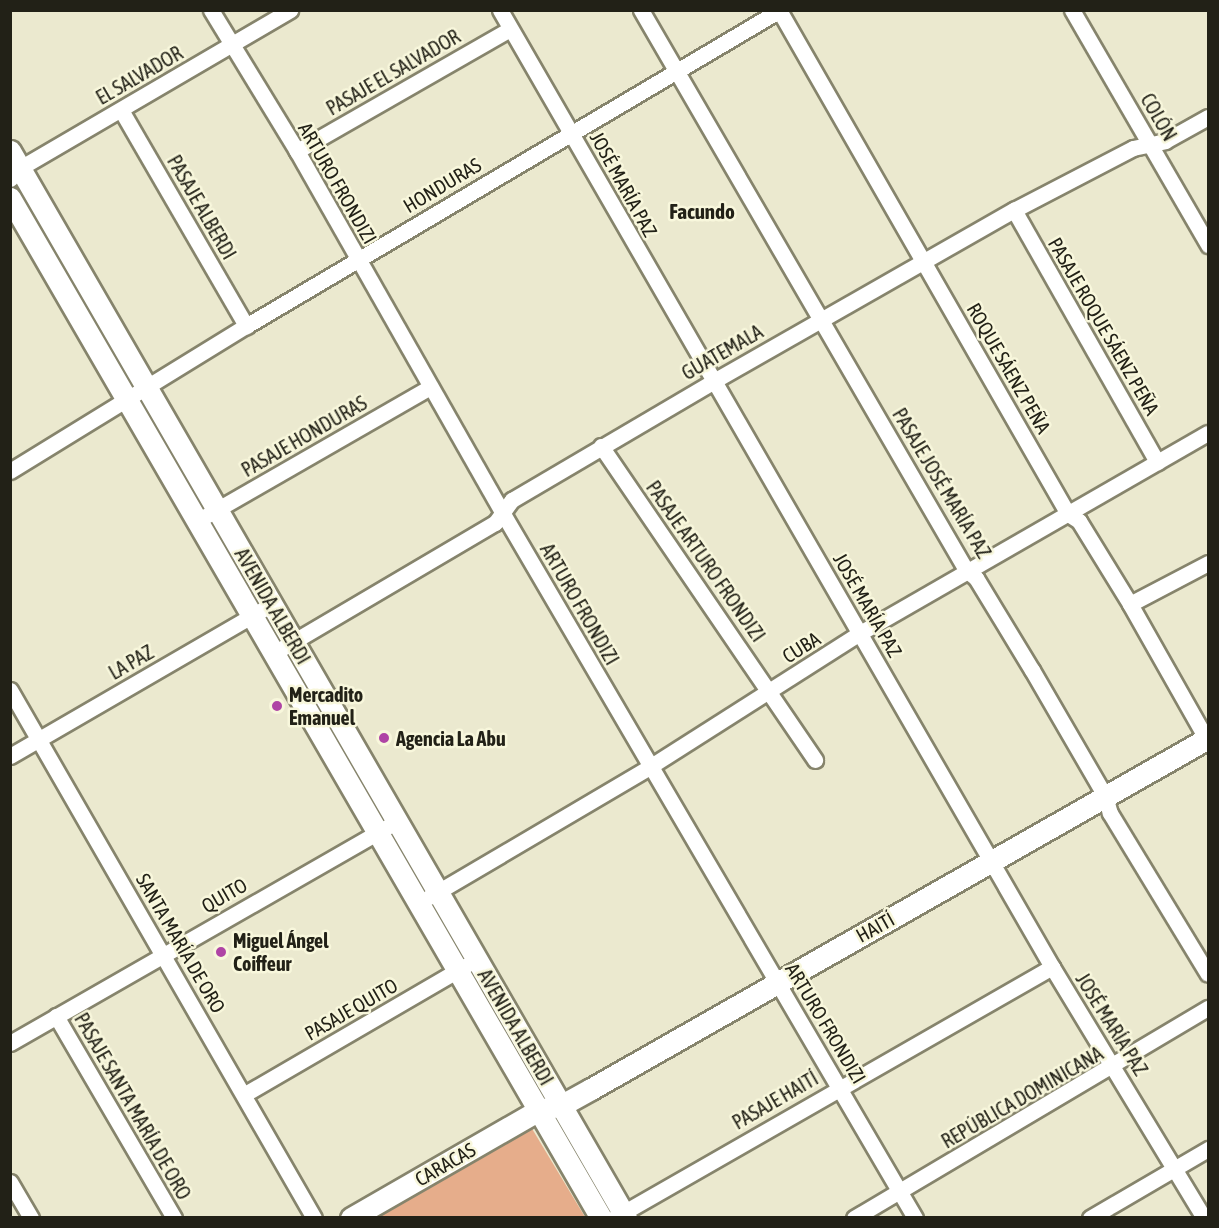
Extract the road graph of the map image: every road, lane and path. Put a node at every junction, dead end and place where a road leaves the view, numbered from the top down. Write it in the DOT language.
graph roads {
  1 [pos="211,10"];
  2 [pos="290,10"];
  3 [pos="500,10"];
  4 [pos="641,10"];
  5 [pos="1072,10"];
  6 [pos="780,11"];
  7 [pos="510,29"];
  8 [pos="231,45"];
  9 [pos="676,71"];
  10 [pos="122,110"];
  11 [pos="1209,117"];
  12 [pos="571,132"];
  13 [pos="1151,145"];
  14 [pos="297,151"];
  15 [pos="14,166"];
  16 [pos="10,198"];
  17 [pos="1014,210"];
  18 [pos="1209,245"];
  19 [pos="358,259"];
  20 [pos="924,261"];
  21 [pos="820,320"];
  22 [pos="246,326"];
  23 [pos="711,382"];
  24 [pos="147,387"];
  25 [pos="430,387"];
  26 [pos="127,399"];
  27 [pos="1209,433"];
  28 [pos="601,446"];
  29 [pos="1157,462"];
  30 [pos="10,471"];
  31 [pos="218,510"];
  32 [pos="502,512"];
  33 [pos="1068,514"];
  34 [pos="197,521"];
  35 [pos="1209,563"];
  36 [pos="966,570"];
  37 [pos="272,604"];
  38 [pos="1130,604"];
  39 [pos="252,615"];
  40 [pos="860,633"];
  41 [pos="293,641"];
  42 [pos="274,653"];
  43 [pos="10,690"];
  44 [pos="770,692"];
  45 [pos="40,740"];
  46 [pos="1208,740"];
  47 [pos="10,756"];
  48 [pos="815,760"];
  49 [pos="651,766"];
  50 [pos="1106,796"];
  51 [pos="397,820"];
  52 [pos="378,832"];
  53 [pos="992,861"];
  54 [pos="438,892"];
  55 [pos="419,903"];
  56 [pos="163,954"];
  57 [pos="477,959"];
  58 [pos="1052,967"];
  59 [pos="458,970"];
  60 [pos="1209,974"];
  61 [pos="776,982"];
  62 [pos="1209,1008"];
  63 [pos="56,1016"];
  64 [pos="10,1043"];
  65 [pos="1114,1067"];
  66 [pos="841,1086"];
  67 [pos="245,1094"];
  68 [pos="562,1105"];
  69 [pos="539,1110"];
  70 [pos="1209,1149"];
  71 [pos="1174,1169"];
  72 [pos="10,1182"];
  73 [pos="901,1192"];
  74 [pos="621,1216"];
  75 [pos="31,1218"];
  76 [pos="174,1218"];
  77 [pos="314,1218"];
  78 [pos="351,1218"];
  79 [pos="601,1218"];
  80 [pos="854,1218"];
  81 [pos="915,1218"];
  82 [pos="1090,1218"];
  83 [pos="1204,1218"];
  1 -- 8 [label="street, ARTURO FRONDIZI"];
  2 -- 8 [label="street, EL SALVADOR"];
  3 -- 7 [label="street, JOSÉ MARÍA PAZ"];
  4 -- 9 [label="street, PASAJE JOSÉ MARÍA PAZ"];
  5 -- 13 [label="street, COLÓN"];
  6 -- 9 [label="street, HONDURAS"];
  6 -- 20 [label="street, ROQUE SÁENZ PEÑA"];
  7 -- 12 [label="street, JOSÉ MARÍA PAZ"];
  7 -- 14 [label="street, PASAJE EL SALVADOR"];
  8 -- 10 [label="street, EL SALVADOR"];
  8 -- 14 [label="street, ARTURO FRONDIZI"];
  9 -- 12 [label="street, HONDURAS"];
  9 -- 21 [label="street, PASAJE JOSÉ MARÍA PAZ"];
  10 -- 15 [label="street, EL SALVADOR"];
  10 -- 22 [label="street, PASAJE ALBERDI"];
  11 -- 13 [label="street, GUATEMALA"];
  12 -- 19 [label="street, HONDURAS"];
  12 -- 23 [label="street, JOSÉ MARÍA PAZ"];
  13 -- 17 [label="street, GUATEMALA"];
  13 -- 18 [label="street, COLÓN"];
  14 -- 19 [label="street, ARTURO FRONDIZI"];
  15 -- 24 [label="main road, AVENIDA ALBERDI"];
  16 -- 26 [label="main road, AVENIDA ALBERDI"];
  17 -- 20 [label="street, GUATEMALA"];
  17 -- 29 [label="street, PASAJE ROQUE SÁENZ PEÑA"];
  19 -- 22 [label="street, HONDURAS"];
  19 -- 25 [label="street, ARTURO FRONDIZI"];
  20 -- 21 [label="street, GUATEMALA"];
  20 -- 33 [label="street, ROQUE SÁENZ PEÑA"];
  21 -- 23 [label="street, GUATEMALA"];
  21 -- 36 [label="street, PASAJE JOSÉ MARÍA PAZ"];
  22 -- 24 [label="street, HONDURAS"];
  23 -- 28 [label="street, GUATEMALA"];
  23 -- 40 [label="street, JOSÉ MARÍA PAZ"];
  24 -- 26 [label="street, HONDURAS"];
  24 -- 31 [label="main road, AVENIDA ALBERDI"];
  25 -- 31 [label="street, PASAJE HONDURAS"];
  25 -- 32 [label="street, ARTURO FRONDIZI"];
  26 -- 30 [label="street, HONDURAS"];
  26 -- 34 [label="main road, AVENIDA ALBERDI"];
  27 -- 29 [label="street, CUBA"];
  28 -- 32 [label="street, GUATEMALA"];
  28 -- 44 [label="street, PASAJE ARTURO FRONDIZI"];
  29 -- 33 [label="street, CUBA"];
  31 -- 34 [label="street, PASAJE HONDURAS"];
  31 -- 37 [label="main road, AVENIDA ALBERDI"];
  32 -- 41 [label="street, GUATEMALA"];
  32 -- 49 [label="street, ARTURO FRONDIZI"];
  33 -- 36 [label="street, CUBA"];
  33 -- 38 [label="street, ROQUE SÁENZ PEÑA"];
  34 -- 39 [label="main road, AVENIDA ALBERDI"];
  35 -- 38 [label="street"];
  36 -- 40 [label="street, CUBA"];
  36 -- 50 [label="street, PASAJE JOSÉ MARÍA PAZ"];
  37 -- 39 [label="street, LA PAZ"];
  37 -- 41 [label="main road, AVENIDA ALBERDI"];
  38 -- 46 [label="street, ROQUE SÁENZ PEÑA"];
  39 -- 42 [label="main road, AVENIDA ALBERDI"];
  39 -- 45 [label="street, LA PAZ"];
  40 -- 44 [label="street, CUBA"];
  40 -- 53 [label="street, JOSÉ MARÍA PAZ"];
  41 -- 42 [label="street, GUATEMALA"];
  41 -- 51 [label="main road, AVENIDA ALBERDI"];
  42 -- 52 [label="main road, AVENIDA ALBERDI"];
  43 -- 45 [label="street, SANTA MARÍA DE ORO"];
  44 -- 48 [label="street, PASAJE ARTURO FRONDIZI"];
  44 -- 49 [label="street, CUBA"];
  45 -- 47 [label="street, LA PAZ"];
  45 -- 56 [label="street, SANTA MARÍA DE ORO"];
  46 -- 50 [label="main road, HAITÍ"];
  49 -- 54 [label="street, CUBA"];
  49 -- 61 [label="street, ARTURO FRONDIZI"];
  50 -- 53 [label="main road, HAITÍ"];
  50 -- 60 [label="street, PASAJE JOSÉ MARÍA PAZ"];
  51 -- 52 [label="street, QUITO"];
  51 -- 54 [label="main road, AVENIDA ALBERDI"];
  52 -- 55 [label="main road, AVENIDA ALBERDI"];
  52 -- 56 [label="street, QUITO"];
  53 -- 58 [label="street, JOSÉ MARÍA PAZ"];
  53 -- 61 [label="main road, HAITÍ"];
  54 -- 55 [label="street, CUBA"];
  54 -- 57 [label="main road, AVENIDA ALBERDI"];
  55 -- 59 [label="main road, AVENIDA ALBERDI"];
  56 -- 63 [label="street, QUITO"];
  56 -- 67 [label="street, SANTA MARÍA DE ORO"];
  57 -- 59 [label="street, PASAJE QUITO"];
  57 -- 68 [label="main road, AVENIDA ALBERDI"];
  58 -- 65 [label="street, JOSÉ MARÍA PAZ"];
  58 -- 66 [label="street, PASAJE HAITÍ"];
  59 -- 67 [label="street, PASAJE QUITO"];
  59 -- 69 [label="main road, AVENIDA ALBERDI"];
  61 -- 66 [label="street, ARTURO FRONDIZI"];
  61 -- 68 [label="main road, HAITÍ"];
  62 -- 65 [label="street, REPÚBLICA DOMINICANA"];
  63 -- 64 [label="street, QUITO"];
  63 -- 76 [label="street, PASAJE SANTA MARÍA DE ORO"];
  65 -- 71 [label="street, JOSÉ MARÍA PAZ"];
  65 -- 73 [label="street, REPÚBLICA DOMINICANA"];
  66 -- 73 [label="street, ARTURO FRONDIZI"];
  66 -- 74 [label="street, PASAJE HAITÍ"];
  67 -- 77 [label="street, SANTA MARÍA DE ORO"];
  68 -- 69 [label="main road, HAITÍ"];
  68 -- 74 [label="main road, AVENIDA ALBERDI"];
  69 -- 78 [label="main road, CARACAS"];
  69 -- 79 [label="main road, AVENIDA ALBERDI"];
  70 -- 71 [label="street"];
  71 -- 82 [label="street"];
  71 -- 83 [label="street, JOSÉ MARÍA PAZ"];
  72 -- 75 [label="street"];
  73 -- 80 [label="street, REPÚBLICA DOMINICANA"];
  73 -- 81 [label="street, ARTURO FRONDIZI"];
}
